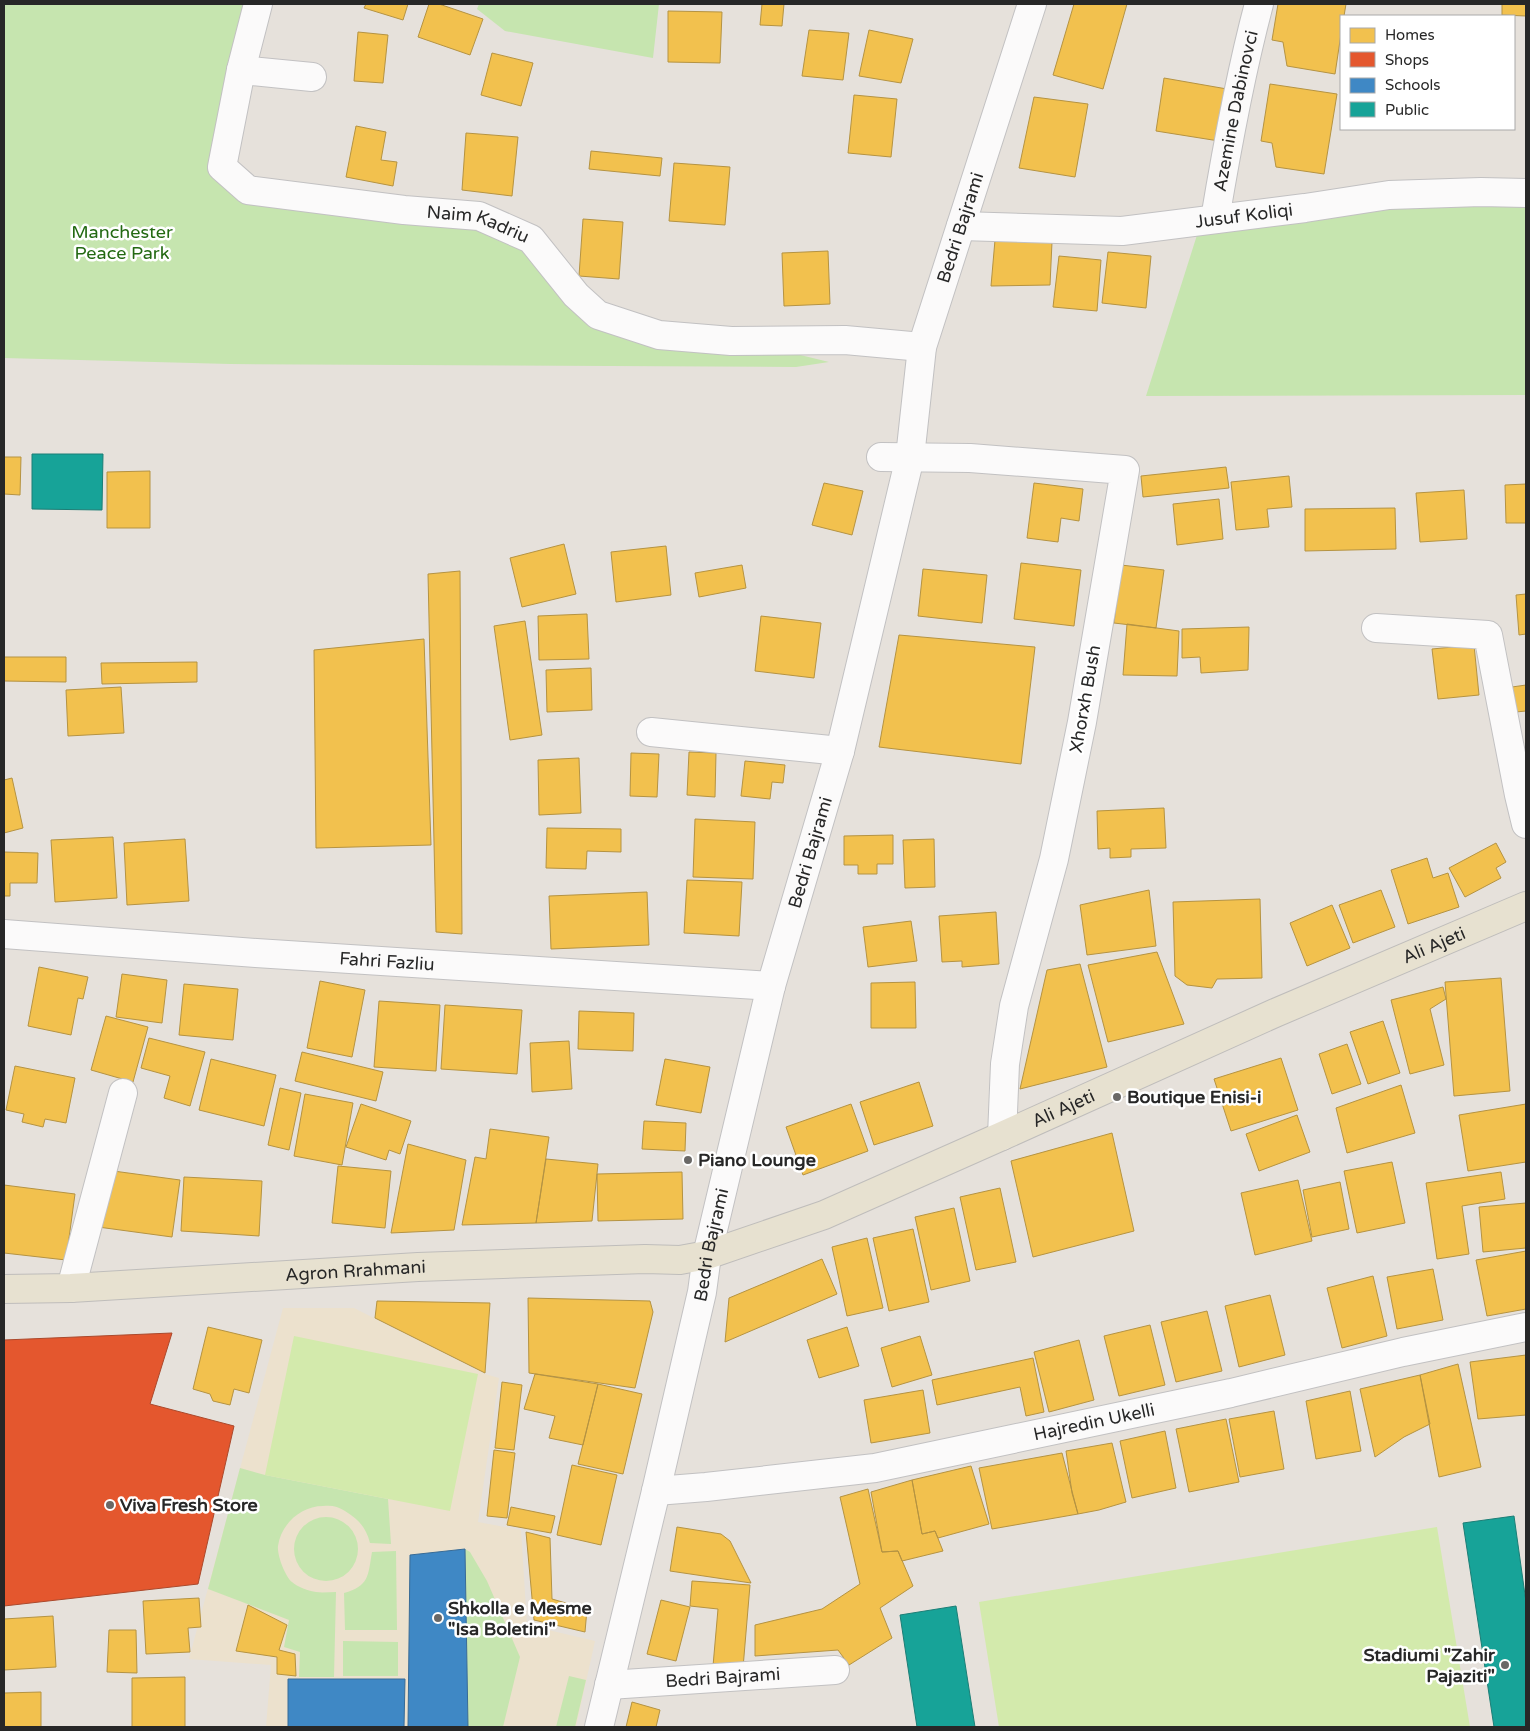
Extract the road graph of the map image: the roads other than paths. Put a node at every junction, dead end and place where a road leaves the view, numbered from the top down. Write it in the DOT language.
graph roads {
  1 [pos="258,4"];
  2 [pos="1032,4"];
  3 [pos="1259,4"];
  4 [pos="241,70"];
  5 [pos="312,77"];
  6 [pos="1526,193"];
  7 [pos="1215,219"];
  8 [pos="960,226"];
  9 [pos="922,347"];
  10 [pos="881,457"];
  11 [pos="910,457"];
  12 [pos="1376,628"];
  13 [pos="651,732"];
  14 [pos="840,751"];
  15 [pos="1526,824"];
  16 [pos="1526,906"];
  17 [pos="4,934"];
  18 [pos="771,986"];
  19 [pos="123,1093"];
  20 [pos="1002,1136"];
  21 [pos="707,1256"];
  22 [pos="71,1288"];
  23 [pos="4,1289"];
  24 [pos="1526,1327"];
  25 [pos="656,1491"];
  26 [pos="835,1670"];
  27 [pos="609,1685"];
  28 [pos="599,1727"];
  1 -- 4 [label="street, Naim Kadriu"];
  2 -- 8 [label="street, Bedri Bajrami"];
  3 -- 7 [label="street, Azemine Dabinovci"];
  4 -- 5 [label="street"];
  4 -- 9 [label="street, Naim Kadriu"];
  6 -- 7 [label="street, Jusuf Koliqi"];
  7 -- 8 [label="street, Jusuf Koliqi"];
  8 -- 9 [label="street, Bedri Bajrami"];
  9 -- 11 [label="street, Bedri Bajrami"];
  10 -- 11 [label="street"];
  11 -- 14 [label="street, Bedri Bajrami"];
  11 -- 20 [label="street, Xhorxh Bush"];
  12 -- 15 [label="street"];
  13 -- 14 [label="street"];
  14 -- 18 [label="street, Bedri Bajrami"];
  16 -- 20 [label="main road, Ali Ajeti"];
  17 -- 18 [label="street, Fahri Fazliu"];
  18 -- 21 [label="street, Bedri Bajrami"];
  19 -- 22 [label="street"];
  20 -- 21 [label="main road, Ali Ajeti"];
  21 -- 22 [label="main road, Agron Rrahmani"];
  21 -- 25 [label="street, Bedri Bajrami"];
  22 -- 23 [label="main road, Agron Rrahmani"];
  24 -- 25 [label="street, Hajredin Ukelli"];
  25 -- 27 [label="street, Bedri Bajrami"];
  26 -- 27 [label="street, Bedri Bajrami"];
  27 -- 28 [label="street, Bedri Bajrami"];
}
